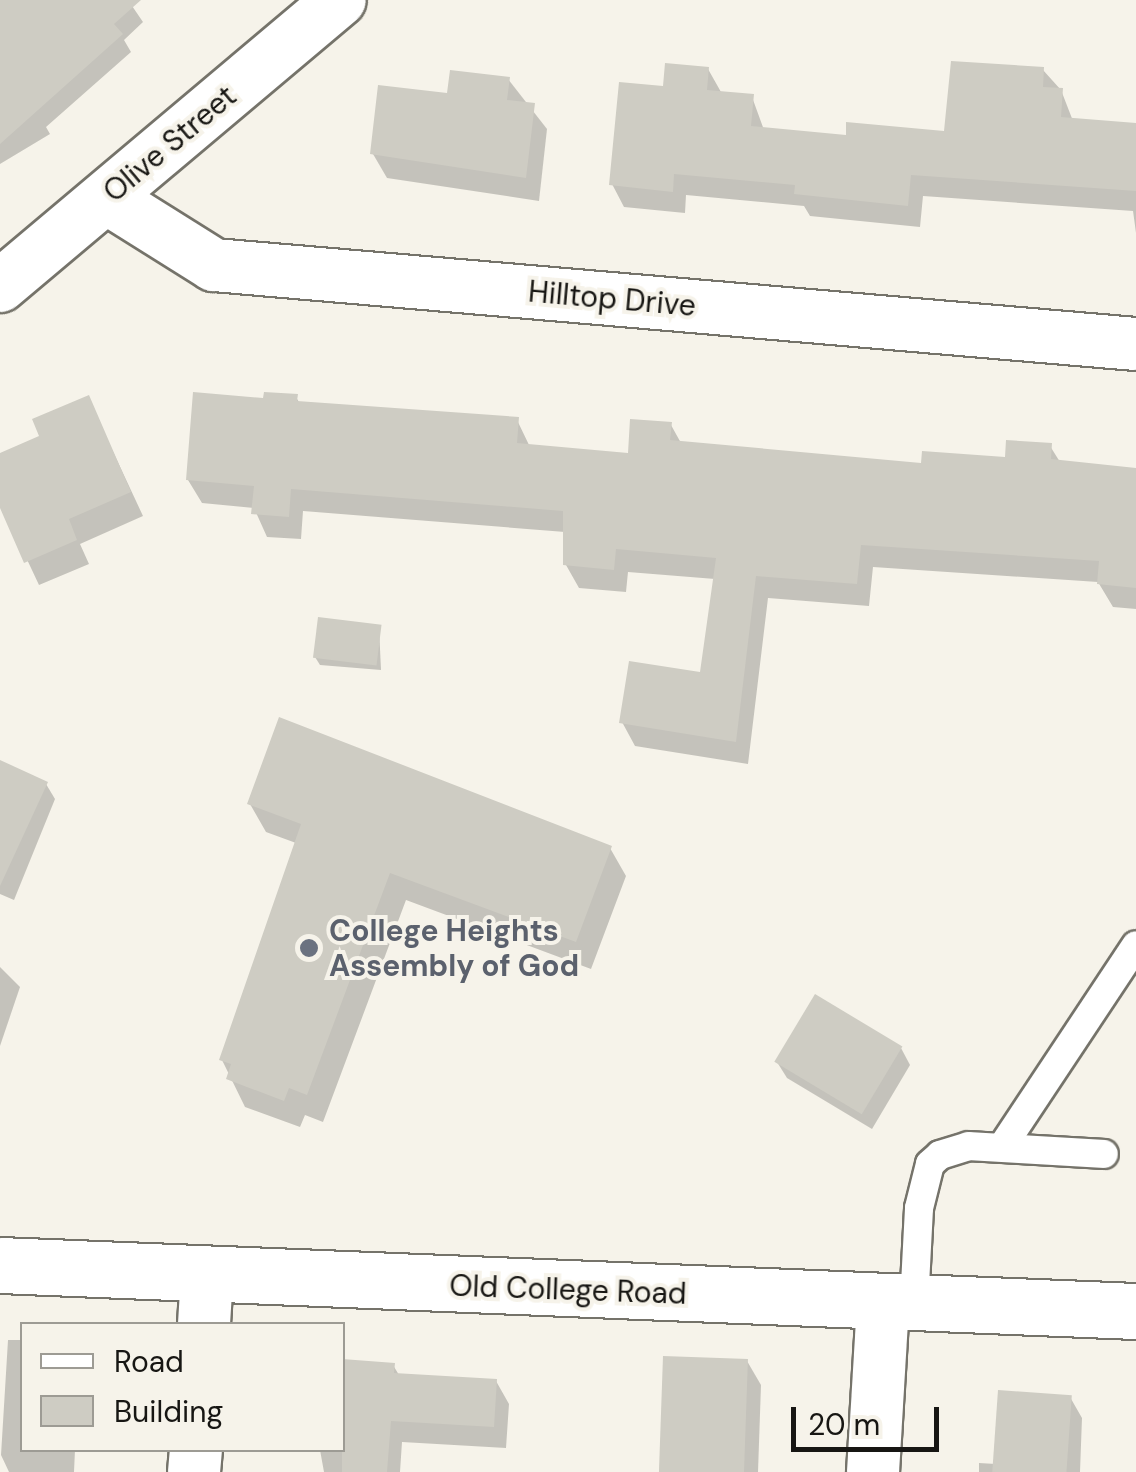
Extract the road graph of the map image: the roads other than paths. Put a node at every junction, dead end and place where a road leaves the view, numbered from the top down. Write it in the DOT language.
graph roads {
  1 [pos="340,0"];
  2 [pos="107,198"];
  3 [pos="0,286"];
  4 [pos="1136,344"];
  5 [pos="1136,944"];
  6 [pos="1002,1148"];
  7 [pos="1104,1154"];
  8 [pos="0,1264"];
  9 [pos="205,1300"];
  10 [pos="899,1303"];
  11 [pos="1136,1311"];
  12 [pos="873,1472"];
  1 -- 2 [label="street, Olive Street"];
  2 -- 3 [label="street, Olive Street"];
  2 -- 4 [label="street, Hilltop Drive"];
  5 -- 6 [label="lane"];
  6 -- 7 [label="lane"];
  6 -- 10 [label="lane"];
  8 -- 9 [label="street, Old College Road"];
  9 -- 10 [label="street, Old College Road"];
  10 -- 11 [label="street, Old College Road"];
  10 -- 12 [label="street"];
}
